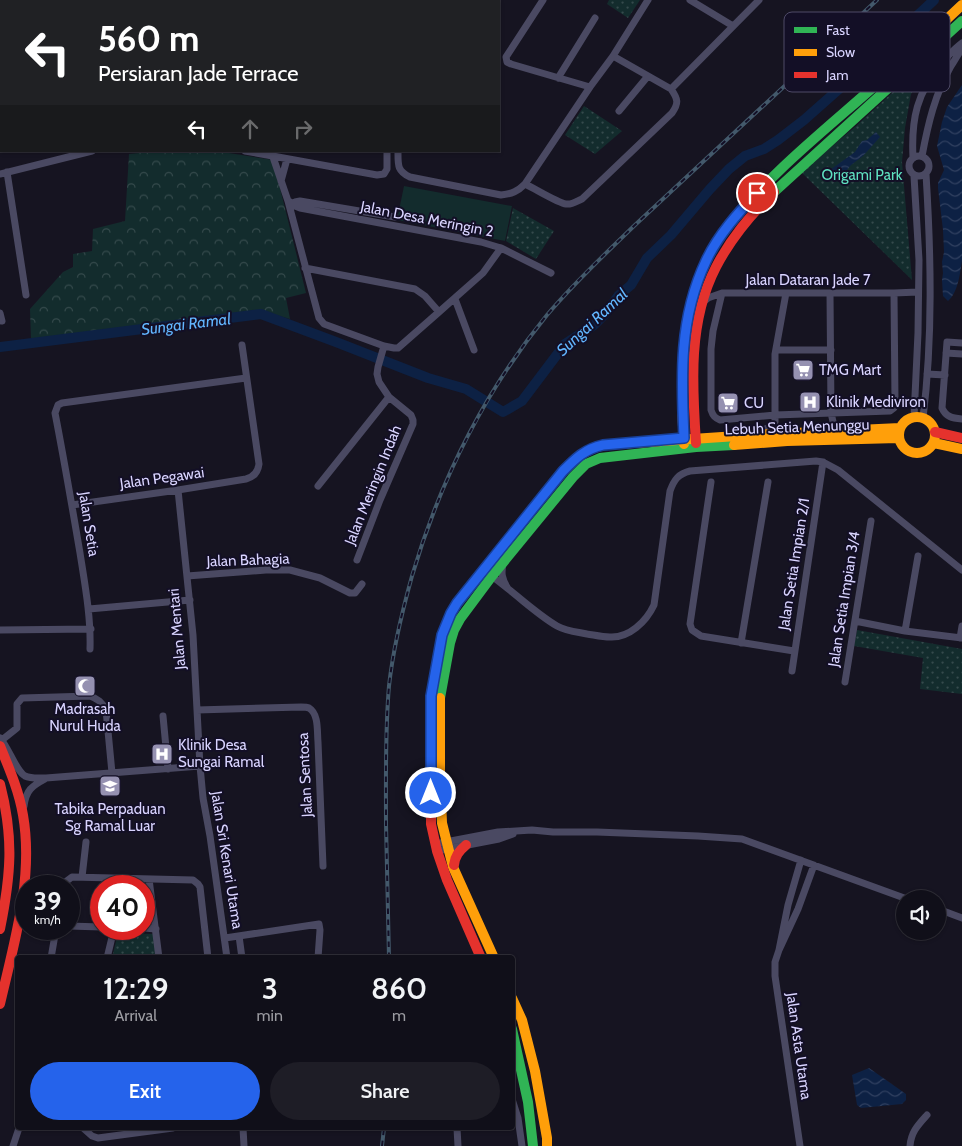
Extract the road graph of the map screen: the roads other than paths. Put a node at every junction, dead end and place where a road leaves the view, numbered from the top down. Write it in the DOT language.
graph roads {
  1 [pos="543,0"];
  2 [pos="648,0"];
  3 [pos="690,0"];
  4 [pos="759,0"];
  5 [pos="962,5"];
  6 [pos="950,16"];
  7 [pos="595,18"];
  8 [pos="962,20"];
  9 [pos="734,26"];
  10 [pos="950,31"];
  11 [pos="962,43"];
  12 [pos="962,49"];
  13 [pos="950,53"];
  14 [pos="613,56"];
  15 [pos="950,69"];
  16 [pos="648,76"];
  17 [pos="558,78"];
  18 [pos="590,87"];
  19 [pos="671,89"];
  20 [pos="868,92"];
  21 [pos="884,92"];
  22 [pos="923,92"];
  23 [pos="939,92"];
  24 [pos="619,111"];
  25 [pos="88,152"];
  26 [pos="250,152"];
  27 [pos="387,152"];
  28 [pos="398,152"];
  29 [pos="922,156"];
  30 [pos="273,157"];
  31 [pos="913,158"];
  32 [pos="287,159"];
  33 [pos="4,173"];
  34 [pos="926,174"];
  35 [pos="914,176"];
  36 [pos="281,181"];
  37 [pos="525,184"];
  38 [pos="291,203"];
  39 [pos="395,217"];
  40 [pos="501,248"];
  41 [pos="305,268"];
  42 [pos="551,273"];
  43 [pos="711,277"];
  44 [pos="918,292"];
  45 [pos="786,293"];
  46 [pos="830,293"];
  47 [pos="894,293"];
  48 [pos="722,294"];
  49 [pos="26,295"];
  50 [pos="454,299"];
  51 [pos="702,303"];
  52 [pos="440,312"];
  53 [pos="918,333"];
  54 [pos="930,334"];
  55 [pos="962,343"];
  56 [pos="242,345"];
  57 [pos="384,346"];
  58 [pos="474,350"];
  59 [pos="776,350"];
  60 [pos="831,350"];
  61 [pos="946,353"];
  62 [pos="962,354"];
  63 [pos="927,374"];
  64 [pos="945,375"];
  65 [pos="246,378"];
  66 [pos="389,397"];
  67 [pos="831,413"];
  68 [pos="776,415"];
  69 [pos="919,417"];
  70 [pos="962,419"];
  71 [pos="835,430"];
  72 [pos="899,433"];
  73 [pos="750,435"];
  74 [pos="934,437"];
  75 [pos="962,438"];
  76 [pos="696,442"];
  77 [pos="684,443"];
  78 [pos="962,449"];
  79 [pos="824,462"];
  80 [pos="710,482"];
  81 [pos="768,482"];
  82 [pos="318,486"];
  83 [pos="178,490"];
  84 [pos="72,505"];
  85 [pos="871,521"];
  86 [pos="918,556"];
  87 [pos="357,560"];
  88 [pos="503,564"];
  89 [pos="962,570"];
  90 [pos="488,573"];
  91 [pos="187,576"];
  92 [pos="362,584"];
  93 [pos="482,590"];
  94 [pos="509,590"];
  95 [pos="190,600"];
  96 [pos="89,608"];
  97 [pos="854,620"];
  98 [pos="962,626"];
  99 [pos="90,629"];
  100 [pos="0,630"];
  101 [pos="905,631"];
  102 [pos="961,638"];
  103 [pos="741,643"];
  104 [pos="90,649"];
  105 [pos="794,651"];
  106 [pos="792,671"];
  107 [pos="845,682"];
  108 [pos="197,710"];
  109 [pos="163,716"];
  110 [pos="1,742"];
  111 [pos="200,766"];
  112 [pos="168,769"];
  113 [pos="112,773"];
  114 [pos="46,778"];
  115 [pos="0,784"];
  116 [pos="22,814"];
  117 [pos="521,832"];
  118 [pos="86,842"];
  119 [pos="448,845"];
  120 [pos="466,846"];
  121 [pos="436,847"];
  122 [pos="801,860"];
  123 [pos="814,865"];
  124 [pos="323,866"];
  125 [pos="454,867"];
  126 [pos="82,877"];
  127 [pos="90,877"];
  128 [pos="155,879"];
  129 [pos="896,895"];
  130 [pos="946,912"];
  131 [pos="962,918"];
  132 [pos="155,921"];
  133 [pos="156,928"];
  134 [pos="0,929"];
  135 [pos="239,936"];
  136 [pos="225,938"];
  137 [pos="54,940"];
  138 [pos="111,940"];
  139 [pos="779,950"];
  140 [pos="52,955"];
  141 [pos="108,955"];
  142 [pos="159,955"];
  143 [pos="208,955"];
  144 [pos="227,955"];
  145 [pos="242,955"];
  146 [pos="318,955"];
  147 [pos="480,955"];
  148 [pos="492,955"];
  149 [pos="0,1004"];
  150 [pos="515,1005"];
  151 [pos="515,1043"];
  152 [pos="515,1109"];
  153 [pos="927,1115"];
  154 [pos="18,1130"];
  155 [pos="86,1130"];
  156 [pos="158,1130"];
  157 [pos="243,1130"];
  158 [pos="456,1130"];
  159 [pos="13,1146"];
  160 [pos="244,1146"];
  161 [pos="458,1146"];
  162 [pos="522,1146"];
  163 [pos="533,1146"];
  164 [pos="547,1146"];
  165 [pos="800,1146"];
  166 [pos="910,1146"];
  1 -- 17 [label="street"];
  2 -- 14 [label="street"];
  3 -- 9 [label="street"];
  4 -- 9 [label="street"];
  5 -- 6 [label="main road"];
  7 -- 17 [label="street"];
  8 -- 10 [label="main road"];
  9 -- 19 [label="street"];
  11 -- 13 [label="street"];
  12 -- 15 [label="street"];
  14 -- 16 [label="street"];
  14 -- 18 [label="street"];
  16 -- 19 [label="street"];
  16 -- 24 [label="street"];
  17 -- 18 [label="street"];
  18 -- 37 [label="street"];
  19 -- 37 [label="street"];
  20 -- 77 [label="main road"];
  21 -- 43 [label="main road"];
  22 -- 31 [label="street"];
  23 -- 29 [label="street"];
  25 -- 33 [label="street"];
  26 -- 30 [label="street"];
  27 -- 32 [label="street"];
  28 -- 37 [label="street"];
  29 -- 31 [label="street"];
  29 -- 34 [label="street"];
  30 -- 32 [label="street"];
  30 -- 36 [label="street"];
  31 -- 35 [label="street"];
  32 -- 36 [label="street"];
  33 -- 49 [label="street"];
  34 -- 35 [label="street"];
  34 -- 54 [label="street"];
  35 -- 44 [label="street"];
  36 -- 38 [label="street"];
  38 -- 39 [label="street, Jalan Desa Meringin 2"];
  38 -- 40 [label="street, Jalan Desa Meringin 2"];
  38 -- 41 [label="street"];
  40 -- 42 [label="street, Jalan Desa Meringin 2"];
  40 -- 50 [label="street"];
  41 -- 52 [label="street"];
  41 -- 57 [label="street"];
  43 -- 48 [label="street"];
  43 -- 51 [label="main road"];
  44 -- 47 [label="street, Jalan Dataran Jade 7"];
  44 -- 53 [label="street"];
  45 -- 46 [label="street, Jalan Dataran Jade 7"];
  45 -- 48 [label="street, Jalan Dataran Jade 7"];
  45 -- 59 [label="street"];
  46 -- 47 [label="street, Jalan Dataran Jade 7"];
  46 -- 60 [label="street"];
  47 -- 67 [label="street"];
  48 -- 51 [label="street"];
  48 -- 68 [label="street"];
  50 -- 52 [label="street"];
  50 -- 58 [label="street"];
  51 -- 76 [label="main road"];
  52 -- 57 [label="street"];
  53 -- 54 [label="street"];
  53 -- 69 [label="street"];
  54 -- 63 [label="street"];
  55 -- 61 [label="street"];
  56 -- 65 [label="street"];
  57 -- 66 [label="street, Jalan Meringin Indah"];
  59 -- 60 [label="street"];
  59 -- 68 [label="street"];
  60 -- 67 [label="street"];
  61 -- 62 [label="street"];
  61 -- 64 [label="street"];
  63 -- 64 [label="street"];
  63 -- 69 [label="street"];
  64 -- 70 [label="street"];
  65 -- 83 [label="street, Jalan Pegawai"];
  65 -- 84 [label="street, Jalan Setia"];
  66 -- 82 [label="street"];
  66 -- 87 [label="street, Jalan Meringin Indah"];
  67 -- 68 [label="street"];
  67 -- 71 [label="street"];
  68 -- 73 [label="street"];
  69 -- 72 [label="main road"];
  69 -- 74 [label="main road"];
  71 -- 72 [label="main road, Lebuh Setia Menunggu"];
  71 -- 73 [label="main road, Lebuh Setia Menunggu"];
  72 -- 74 [label="main road"];
  72 -- 76 [label="main road, Lebuh Setia Menunggu"];
  73 -- 76 [label="main road, Lebuh Setia Menunggu"];
  74 -- 75 [label="main road"];
  74 -- 78 [label="main road"];
  76 -- 77 [label="main road"];
  77 -- 88 [label="main road"];
  77 -- 90 [label="main road"];
  79 -- 89 [label="street"];
  79 -- 94 [label="street"];
  79 -- 105 [label="street, Jalan Setia Impian 2/1"];
  80 -- 103 [label="street"];
  81 -- 103 [label="street"];
  83 -- 84 [label="street, Jalan Pegawai"];
  83 -- 91 [label="street, Jalan Mentari"];
  84 -- 96 [label="street, Jalan Setia"];
  85 -- 97 [label="street, Jalan Setia Impian 3/4"];
  86 -- 101 [label="street"];
  88 -- 90 [label="main road"];
  88 -- 94 [label="street"];
  90 -- 93 [label="main road"];
  90 -- 94 [label="street"];
  90 -- 121 [label="main road"];
  91 -- 92 [label="street, Jalan Bahagia"];
  91 -- 95 [label="street, Jalan Mentari"];
  93 -- 94 [label="street"];
  93 -- 119 [label="main road"];
  95 -- 96 [label="street"];
  95 -- 108 [label="street, Jalan Mentari"];
  96 -- 99 [label="street, Jalan Setia"];
  97 -- 101 [label="street"];
  97 -- 107 [label="street, Jalan Setia Impian 3/4"];
  98 -- 102 [label="street"];
  99 -- 100 [label="street"];
  99 -- 104 [label="street, Jalan Setia"];
  101 -- 102 [label="street"];
  103 -- 105 [label="street"];
  105 -- 106 [label="street, Jalan Setia Impian 2/1"];
  108 -- 111 [label="street, Jalan Mentari"];
  108 -- 124 [label="street, Jalan Sentosa"];
  109 -- 112 [label="street"];
  110 -- 113 [label="street"];
  110 -- 114 [label="street"];
  110 -- 116 [label="main road"];
  111 -- 112 [label="street"];
  111 -- 136 [label="street, Jalan Sri Kenari Utama"];
  112 -- 113 [label="street"];
  113 -- 114 [label="street"];
  114 -- 116 [label="street"];
  115 -- 134 [label="main road"];
  116 -- 149 [label="main road"];
  117 -- 119 [label="street"];
  117 -- 120 [label="street"];
  117 -- 122 [label="street"];
  118 -- 126 [label="street"];
  119 -- 120 [label="street"];
  119 -- 121 [label="street"];
  119 -- 125 [label="main road"];
  120 -- 125 [label="main road"];
  121 -- 147 [label="main road"];
  122 -- 123 [label="street"];
  122 -- 139 [label="street, Jalan Asta Utama"];
  123 -- 129 [label="street"];
  123 -- 139 [label="street, Jalan Asta Utama"];
  125 -- 148 [label="main road"];
  126 -- 127 [label="street"];
  128 -- 143 [label="street"];
  130 -- 131 [label="street"];
  132 -- 133 [label="street"];
  133 -- 142 [label="street"];
  135 -- 136 [label="street"];
  135 -- 145 [label="street"];
  135 -- 146 [label="street"];
  136 -- 144 [label="street, Jalan Sri Kenari Utama"];
  137 -- 140 [label="street"];
  138 -- 141 [label="street"];
  139 -- 165 [label="street, Jalan Asta Utama"];
  150 -- 164 [label="main road"];
  151 -- 163 [label="main road"];
  152 -- 162 [label="street"];
  153 -- 166 [label="street"];
  154 -- 159 [label="street"];
  155 -- 156 [label="street"];
  157 -- 160 [label="street"];
  158 -- 161 [label="street"];
}
